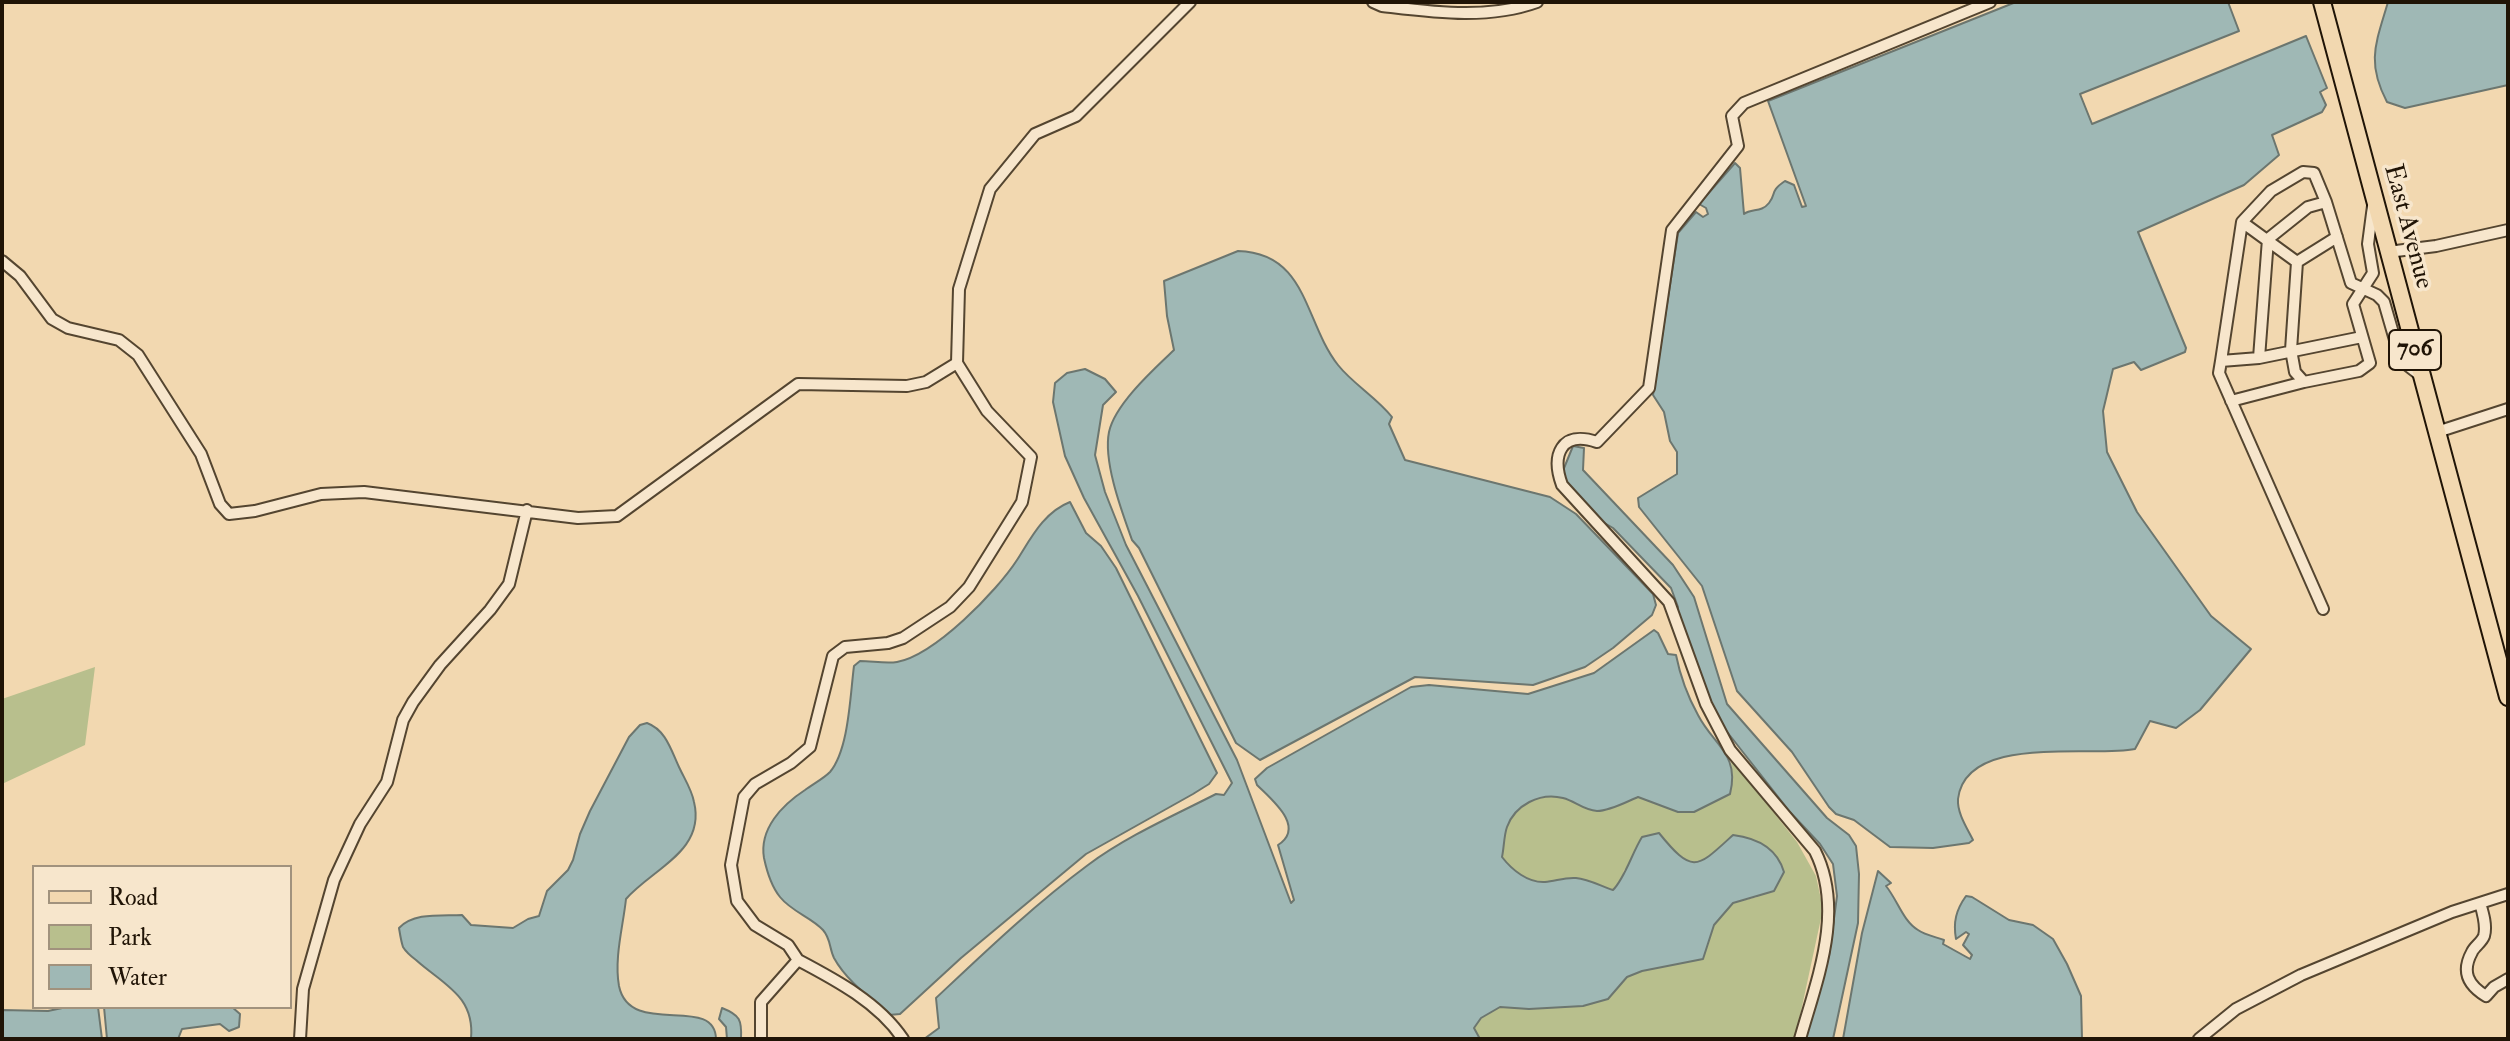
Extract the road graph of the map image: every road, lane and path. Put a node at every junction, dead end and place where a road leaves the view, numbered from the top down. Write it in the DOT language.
graph roads {
  1 [pos="1190,2"];
  2 [pos="1373,2"];
  3 [pos="1537,2"];
  4 [pos="1990,2"];
  5 [pos="2322,2"];
  6 [pos="2374,197"];
  7 [pos="2326,202"];
  8 [pos="2242,222"];
  9 [pos="2508,230"];
  10 [pos="2337,237"];
  11 [pos="2268,239"];
  12 [pos="2388,252"];
  13 [pos="2,261"];
  14 [pos="2297,262"];
  15 [pos="2362,290"];
  16 [pos="2362,337"];
  17 [pos="2291,350"];
  18 [pos="2259,358"];
  19 [pos="2221,361"];
  20 [pos="957,363"];
  21 [pos="2422,377"];
  22 [pos="2304,382"];
  23 [pos="2231,401"];
  24 [pos="2508,409"];
  25 [pos="2437,432"];
  26 [pos="527,510"];
  27 [pos="2323,609"];
  28 [pos="2508,697"];
  29 [pos="2508,894"];
  30 [pos="2480,903"];
  31 [pos="798,960"];
  32 [pos="2508,979"];
  33 [pos="300,1039"];
  34 [pos="761,1039"];
  35 [pos="903,1039"];
  36 [pos="1800,1039"];
  37 [pos="2199,1039"];
  1 -- 20 [label="street"];
  2 -- 3 [label="street"];
  4 -- 36 [label="street"];
  5 -- 6 [label="main road, East Avenue / 706"];
  6 -- 12 [label="main road, East Avenue / 706"];
  6 -- 15 [label="street"];
  7 -- 8 [label="street"];
  7 -- 10 [label="street"];
  7 -- 11 [label="street"];
  8 -- 11 [label="street"];
  8 -- 19 [label="street"];
  9 -- 12 [label="street"];
  10 -- 14 [label="street"];
  10 -- 15 [label="street"];
  11 -- 14 [label="street"];
  11 -- 18 [label="street"];
  12 -- 21 [label="main road, East Avenue / 706"];
  13 -- 26 [label="street"];
  14 -- 17 [label="street"];
  15 -- 16 [label="street"];
  15 -- 21 [label="street"];
  16 -- 17 [label="street"];
  16 -- 22 [label="street"];
  17 -- 18 [label="street"];
  17 -- 22 [label="street"];
  18 -- 19 [label="street"];
  19 -- 23 [label="street"];
  20 -- 26 [label="street"];
  20 -- 31 [label="street"];
  21 -- 25 [label="main road, East Avenue / 706"];
  22 -- 23 [label="street"];
  23 -- 27 [label="street"];
  24 -- 25 [label="street"];
  25 -- 28 [label="main road, East Avenue / 706"];
  26 -- 33 [label="street"];
  29 -- 30 [label="street"];
  30 -- 32 [label="street"];
  30 -- 37 [label="street"];
  31 -- 34 [label="street"];
  31 -- 35 [label="street"];
}
